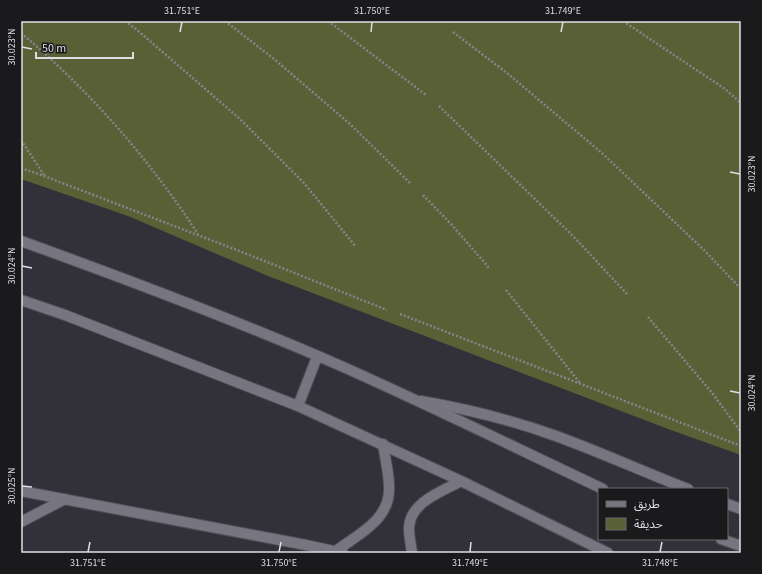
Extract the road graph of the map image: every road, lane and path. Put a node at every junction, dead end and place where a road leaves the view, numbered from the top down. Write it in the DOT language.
graph roads {
  1 [pos="125,21"];
  2 [pos="226,21"];
  3 [pos="328,21"];
  4 [pos="623,21"];
  5 [pos="452,32"];
  6 [pos="21,33"];
  7 [pos="426,95"];
  8 [pos="741,103"];
  9 [pos="439,106"];
  10 [pos="21,140"];
  11 [pos="21,168"];
  12 [pos="44,176"];
  13 [pos="410,183"];
  14 [pos="423,195"];
  15 [pos="198,235"];
  16 [pos="21,241"];
  17 [pos="356,247"];
  18 [pos="490,269"];
  19 [pos="741,289"];
  20 [pos="506,290"];
  21 [pos="628,294"];
  22 [pos="21,300"];
  23 [pos="387,310"];
  24 [pos="400,314"];
  25 [pos="648,317"];
  26 [pos="317,357"];
  27 [pos="581,384"];
  28 [pos="416,400"];
  29 [pos="298,406"];
  30 [pos="741,432"];
  31 [pos="383,444"];
  32 [pos="741,446"];
  33 [pos="461,481"];
  34 [pos="601,488"];
  35 [pos="686,488"];
  36 [pos="21,491"];
  37 [pos="65,499"];
  38 [pos="728,504"];
  39 [pos="741,509"];
  40 [pos="21,522"];
  41 [pos="724,540"];
  42 [pos="741,546"];
  43 [pos="339,552"];
  44 [pos="412,553"];
  45 [pos="608,553"];
  1 -- 17 [label="path"];
  2 -- 13 [label="path"];
  3 -- 7 [label="path"];
  4 -- 8 [label="path"];
  5 -- 19 [label="path"];
  6 -- 15 [label="path"];
  9 -- 21 [label="path"];
  10 -- 12 [label="path"];
  11 -- 12 [label="path"];
  12 -- 15 [label="path"];
  14 -- 18 [label="path"];
  15 -- 23 [label="path"];
  16 -- 26 [label="main road"];
  20 -- 27 [label="path"];
  22 -- 29 [label="main road"];
  24 -- 27 [label="path"];
  25 -- 30 [label="path"];
  26 -- 28 [label="main road"];
  26 -- 29 [label="main road"];
  27 -- 32 [label="path"];
  28 -- 34 [label="main road"];
  28 -- 35 [label="main road"];
  29 -- 31 [label="main road"];
  31 -- 33 [label="main road"];
  31 -- 43 [label="main road"];
  33 -- 44 [label="main road"];
  33 -- 45 [label="main road"];
  36 -- 37 [label="main road"];
  37 -- 40 [label="main road"];
  37 -- 43 [label="main road"];
  38 -- 39 [label="main road"];
  41 -- 42 [label="main road"];
}
